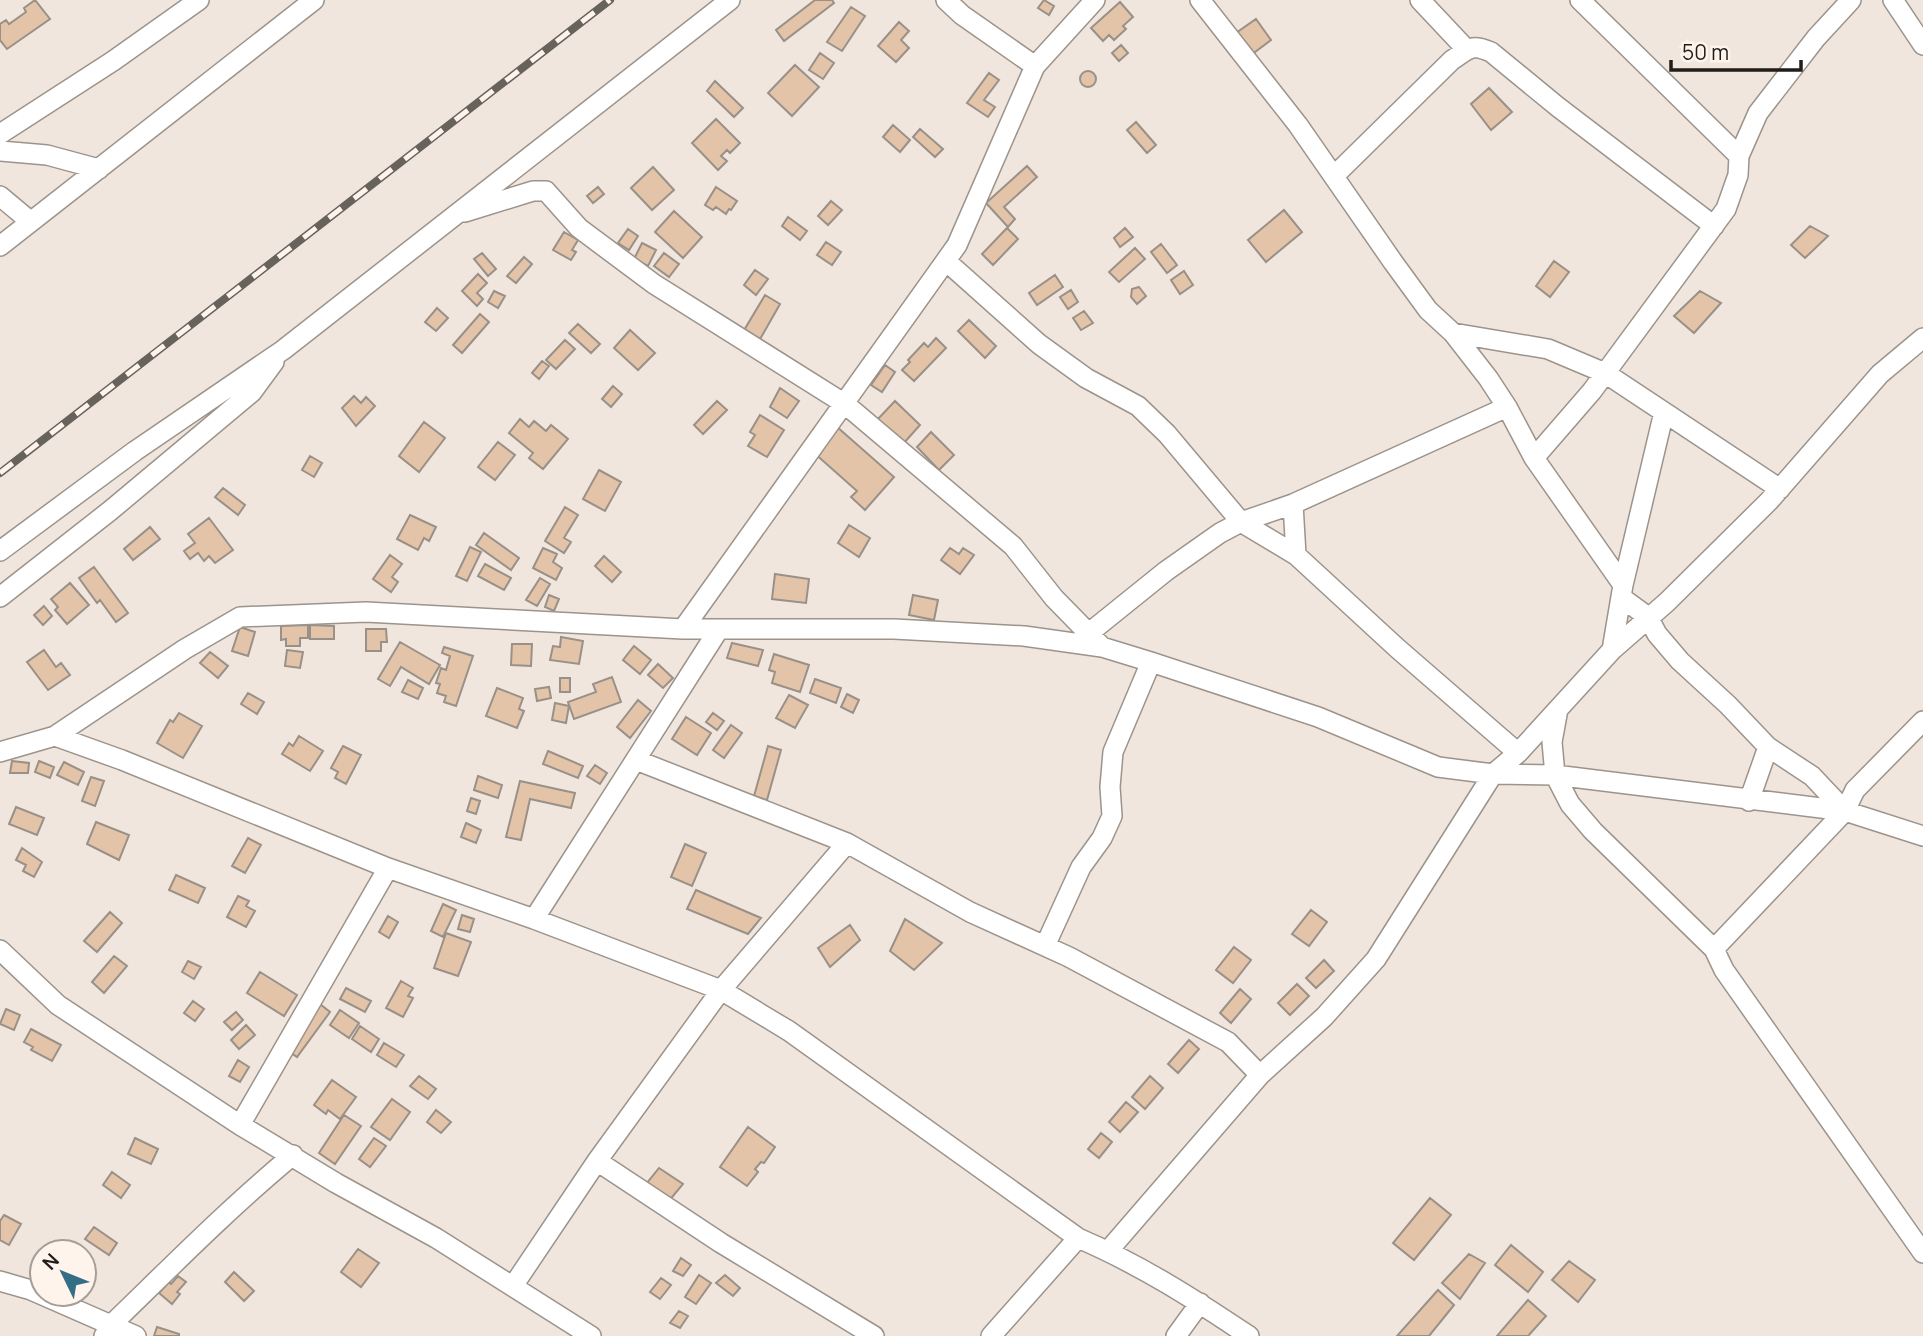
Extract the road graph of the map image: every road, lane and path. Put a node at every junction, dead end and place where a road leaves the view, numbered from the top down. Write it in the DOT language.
graph roads {
  1 [pos="199,0"];
  2 [pos="314,0"];
  3 [pos="730,0"];
  4 [pos="946,0"];
  5 [pos="1095,0"];
  6 [pos="1200,0"];
  7 [pos="1421,0"];
  8 [pos="1580,0"];
  9 [pos="1851,0"];
  10 [pos="1893,0"];
  11 [pos="1923,45"];
  12 [pos="1467,50"];
  13 [pos="1035,66"];
  14 [pos="0,134"];
  15 [pos="0,150"];
  16 [pos="1739,156"];
  17 [pos="99,169"];
  18 [pos="1334,176"];
  19 [pos="0,196"];
  20 [pos="454,215"];
  21 [pos="31,222"];
  22 [pos="1714,226"];
  23 [pos="0,246"];
  24 [pos="946,261"];
  25 [pos="1453,333"];
  26 [pos="1923,338"];
  27 [pos="283,350"];
  28 [pos="1605,373"];
  29 [pos="845,404"];
  30 [pos="1507,407"];
  31 [pos="1664,412"];
  32 [pos="187,415"];
  33 [pos="187,445"];
  34 [pos="1534,458"];
  35 [pos="1780,489"];
  36 [pos="1293,504"];
  37 [pos="1241,522"];
  38 [pos="0,551"];
  39 [pos="1296,555"];
  40 [pos="1622,591"];
  41 [pos="0,597"];
  42 [pos="1648,617"];
  43 [pos="683,629"];
  44 [pos="719,629"];
  45 [pos="1096,640"];
  46 [pos="1612,650"];
  47 [pos="1151,662"];
  48 [pos="1558,708"];
  49 [pos="1923,721"];
  50 [pos="55,736"];
  51 [pos="1768,747"];
  52 [pos="0,752"];
  53 [pos="1518,753"];
  54 [pos="636,760"];
  55 [pos="1493,774"];
  56 [pos="1555,775"];
  57 [pos="1749,801"];
  58 [pos="1845,811"];
  59 [pos="1923,836"];
  60 [pos="847,843"];
  61 [pos="387,868"];
  62 [pos="534,919"];
  63 [pos="1045,946"];
  64 [pos="1714,949"];
  65 [pos="0,950"];
  66 [pos="721,990"];
  67 [pos="1260,1075"];
  68 [pos="240,1125"];
  69 [pos="293,1155"];
  70 [pos="597,1161"];
  71 [pos="1078,1238"];
  72 [pos="1108,1251"];
  73 [pos="1923,1253"];
  74 [pos="0,1282"];
  75 [pos="513,1286"];
  76 [pos="1200,1303"];
  77 [pos="108,1330"];
  78 [pos="136,1336"];
  79 [pos="591,1336"];
  80 [pos="874,1336"];
  81 [pos="991,1336"];
  82 [pos="1175,1336"];
  83 [pos="1249,1336"];
  1 -- 14 [label="street"];
  2 -- 17 [label="street"];
  3 -- 20 [label="street"];
  4 -- 13 [label="street"];
  5 -- 13 [label="street"];
  6 -- 18 [label="street"];
  7 -- 12 [label="street"];
  8 -- 16 [label="street"];
  9 -- 16 [label="street"];
  10 -- 11 [label="street"];
  12 -- 18 [label="street"];
  12 -- 22 [label="street"];
  13 -- 24 [label="street"];
  15 -- 17 [label="street"];
  16 -- 22 [label="street"];
  17 -- 21 [label="street"];
  18 -- 25 [label="street"];
  19 -- 21 [label="street"];
  20 -- 27 [label="street"];
  20 -- 29 [label="street"];
  21 -- 23 [label="street"];
  22 -- 28 [label="street"];
  24 -- 29 [label="street"];
  24 -- 37 [label="street"];
  25 -- 28 [label="street"];
  25 -- 30 [label="street"];
  26 -- 35 [label="street"];
  27 -- 32 [label="street"];
  27 -- 33 [label="street"];
  28 -- 31 [label="street"];
  28 -- 34 [label="street"];
  29 -- 43 [label="street"];
  29 -- 45 [label="street"];
  30 -- 34 [label="street"];
  30 -- 36 [label="street"];
  31 -- 35 [label="street"];
  31 -- 40 [label="street"];
  32 -- 33 [label="street"];
  32 -- 38 [label="street"];
  33 -- 41 [label="street"];
  34 -- 40 [label="street"];
  35 -- 42 [label="street"];
  36 -- 37 [label="street"];
  36 -- 39 [label="street"];
  37 -- 39 [label="street"];
  37 -- 45 [label="street"];
  39 -- 53 [label="street"];
  40 -- 42 [label="street"];
  40 -- 46 [label="street"];
  42 -- 46 [label="street"];
  42 -- 51 [label="street"];
  43 -- 44 [label="street"];
  43 -- 50 [label="street"];
  44 -- 45 [label="street"];
  44 -- 54 [label="street"];
  45 -- 47 [label="street"];
  46 -- 48 [label="street"];
  47 -- 55 [label="street"];
  47 -- 63 [label="street"];
  48 -- 53 [label="street"];
  48 -- 56 [label="street"];
  49 -- 58 [label="street"];
  50 -- 52 [label="street"];
  50 -- 61 [label="street"];
  51 -- 57 [label="street"];
  51 -- 58 [label="street"];
  53 -- 55 [label="street"];
  54 -- 60 [label="street"];
  54 -- 62 [label="street"];
  55 -- 56 [label="street"];
  55 -- 67 [label="street"];
  56 -- 57 [label="street"];
  56 -- 64 [label="street"];
  57 -- 58 [label="street"];
  58 -- 59 [label="street"];
  58 -- 64 [label="street"];
  60 -- 63 [label="street"];
  60 -- 66 [label="street"];
  61 -- 62 [label="street"];
  61 -- 68 [label="street"];
  62 -- 66 [label="street"];
  63 -- 67 [label="street"];
  64 -- 73 [label="street"];
  65 -- 68 [label="street"];
  66 -- 70 [label="street"];
  66 -- 71 [label="street"];
  67 -- 72 [label="street"];
  68 -- 69 [label="street"];
  69 -- 75 [label="street"];
  69 -- 77 [label="street"];
  70 -- 75 [label="street"];
  70 -- 80 [label="street"];
  71 -- 72 [label="street"];
  71 -- 81 [label="street"];
  72 -- 76 [label="street"];
  74 -- 77 [label="street"];
  75 -- 79 [label="street"];
  76 -- 82 [label="street"];
  76 -- 83 [label="street"];
  77 -- 78 [label="street"];
}
